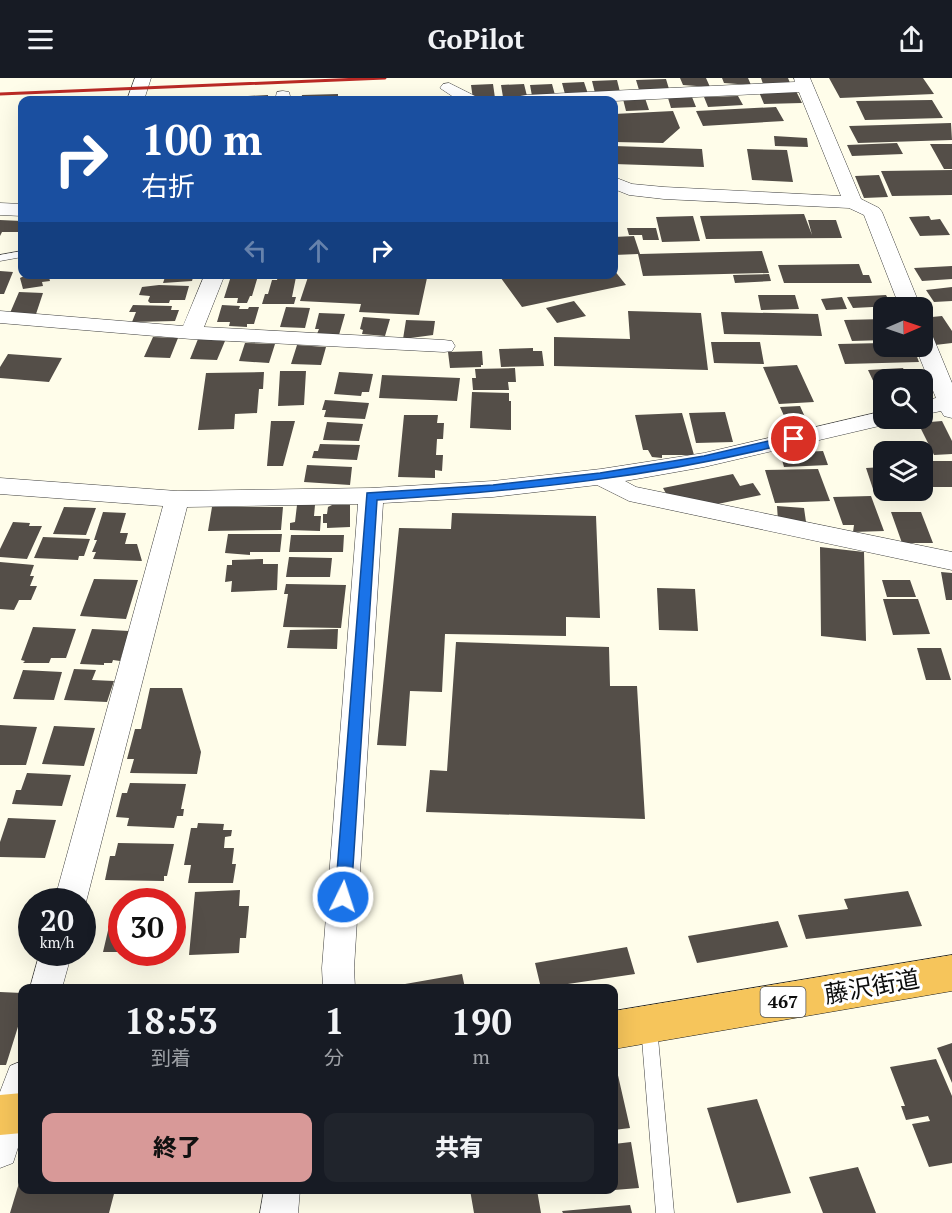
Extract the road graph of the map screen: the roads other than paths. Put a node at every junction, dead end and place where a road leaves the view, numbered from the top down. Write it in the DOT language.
graph roads {
  1 [pos="143,78"];
  2 [pos="804,82"];
  3 [pos="449,88"];
  4 [pos="137,96"];
  5 [pos="462,96"];
  6 [pos="588,96"];
  7 [pos="618,185"];
  8 [pos="853,202"];
  9 [pos="0,209"];
  10 [pos="18,210"];
  11 [pos="18,255"];
  12 [pos="0,258"];
  13 [pos="213,279"];
  14 [pos="907,297"];
  15 [pos="0,317"];
  16 [pos="191,333"];
  17 [pos="444,346"];
  18 [pos="931,357"];
  19 [pos="951,405"];
  20 [pos="933,407"];
  21 [pos="873,420"];
  22 [pos="600,477"];
  23 [pos="0,486"];
  24 [pos="371,496"];
  25 [pos="177,499"];
  26 [pos="952,561"];
  27 [pos="74,888"];
  28 [pos="52,966"];
  29 [pos="952,974"];
  30 [pos="47,984"];
  31 [pos="339,984"];
  32 [pos="631,1027"];
  33 [pos="281,1194"];
  34 [pos="279,1213"];
  35 [pos="665,1213"];
  1 -- 4 [label="street"];
  2 -- 6 [label="street"];
  2 -- 8 [label="street"];
  3 -- 5 [label="street"];
  7 -- 8 [label="street"];
  8 -- 14 [label="street"];
  9 -- 10 [label="street"];
  11 -- 12 [label="lane"];
  13 -- 16 [label="street"];
  15 -- 16 [label="street"];
  16 -- 17 [label="street"];
  18 -- 19 [label="street"];
  19 -- 20 [label="street"];
  21 -- 22 [label="street"];
  22 -- 24 [label="street"];
  22 -- 26 [label="street"];
  23 -- 25 [label="street"];
  24 -- 25 [label="street"];
  24 -- 31 [label="street"];
  25 -- 27 [label="street"];
  28 -- 30 [label="street"];
  29 -- 32 [label="highway, 藤沢街道 / 467"];
  32 -- 35 [label="lane"];
  33 -- 34 [label="street"];
}
